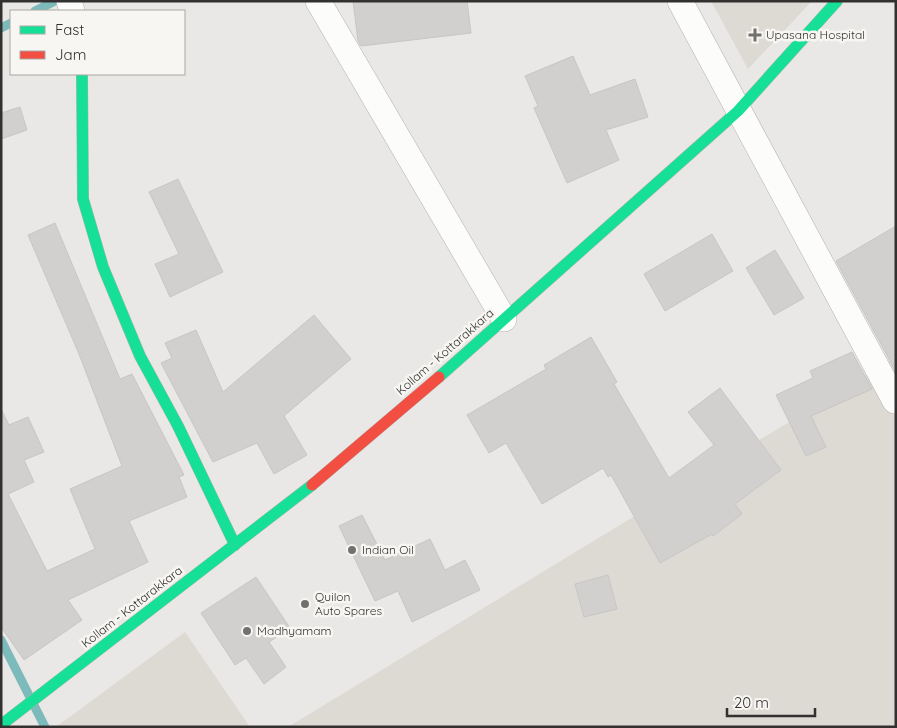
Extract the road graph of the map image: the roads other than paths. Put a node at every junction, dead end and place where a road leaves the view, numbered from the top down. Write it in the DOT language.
graph roads {
  1 [pos="318,1"];
  2 [pos="680,1"];
  3 [pos="837,1"];
  4 [pos="82,75"];
  5 [pos="738,111"];
  6 [pos="504,319"];
  7 [pos="895,401"];
  8 [pos="235,545"];
  9 [pos="1,725"];
  1 -- 6 [label="street"];
  2 -- 5 [label="street"];
  3 -- 5 [label="main road, Kollam - Kottarakkara"];
  4 -- 8 [label="main road"];
  5 -- 6 [label="main road, Kollam - Kottarakkara"];
  5 -- 7 [label="street"];
  6 -- 8 [label="main road, Kollam - Kottarakkara"];
  8 -- 9 [label="main road, Kollam - Kottarakkara"];
}
